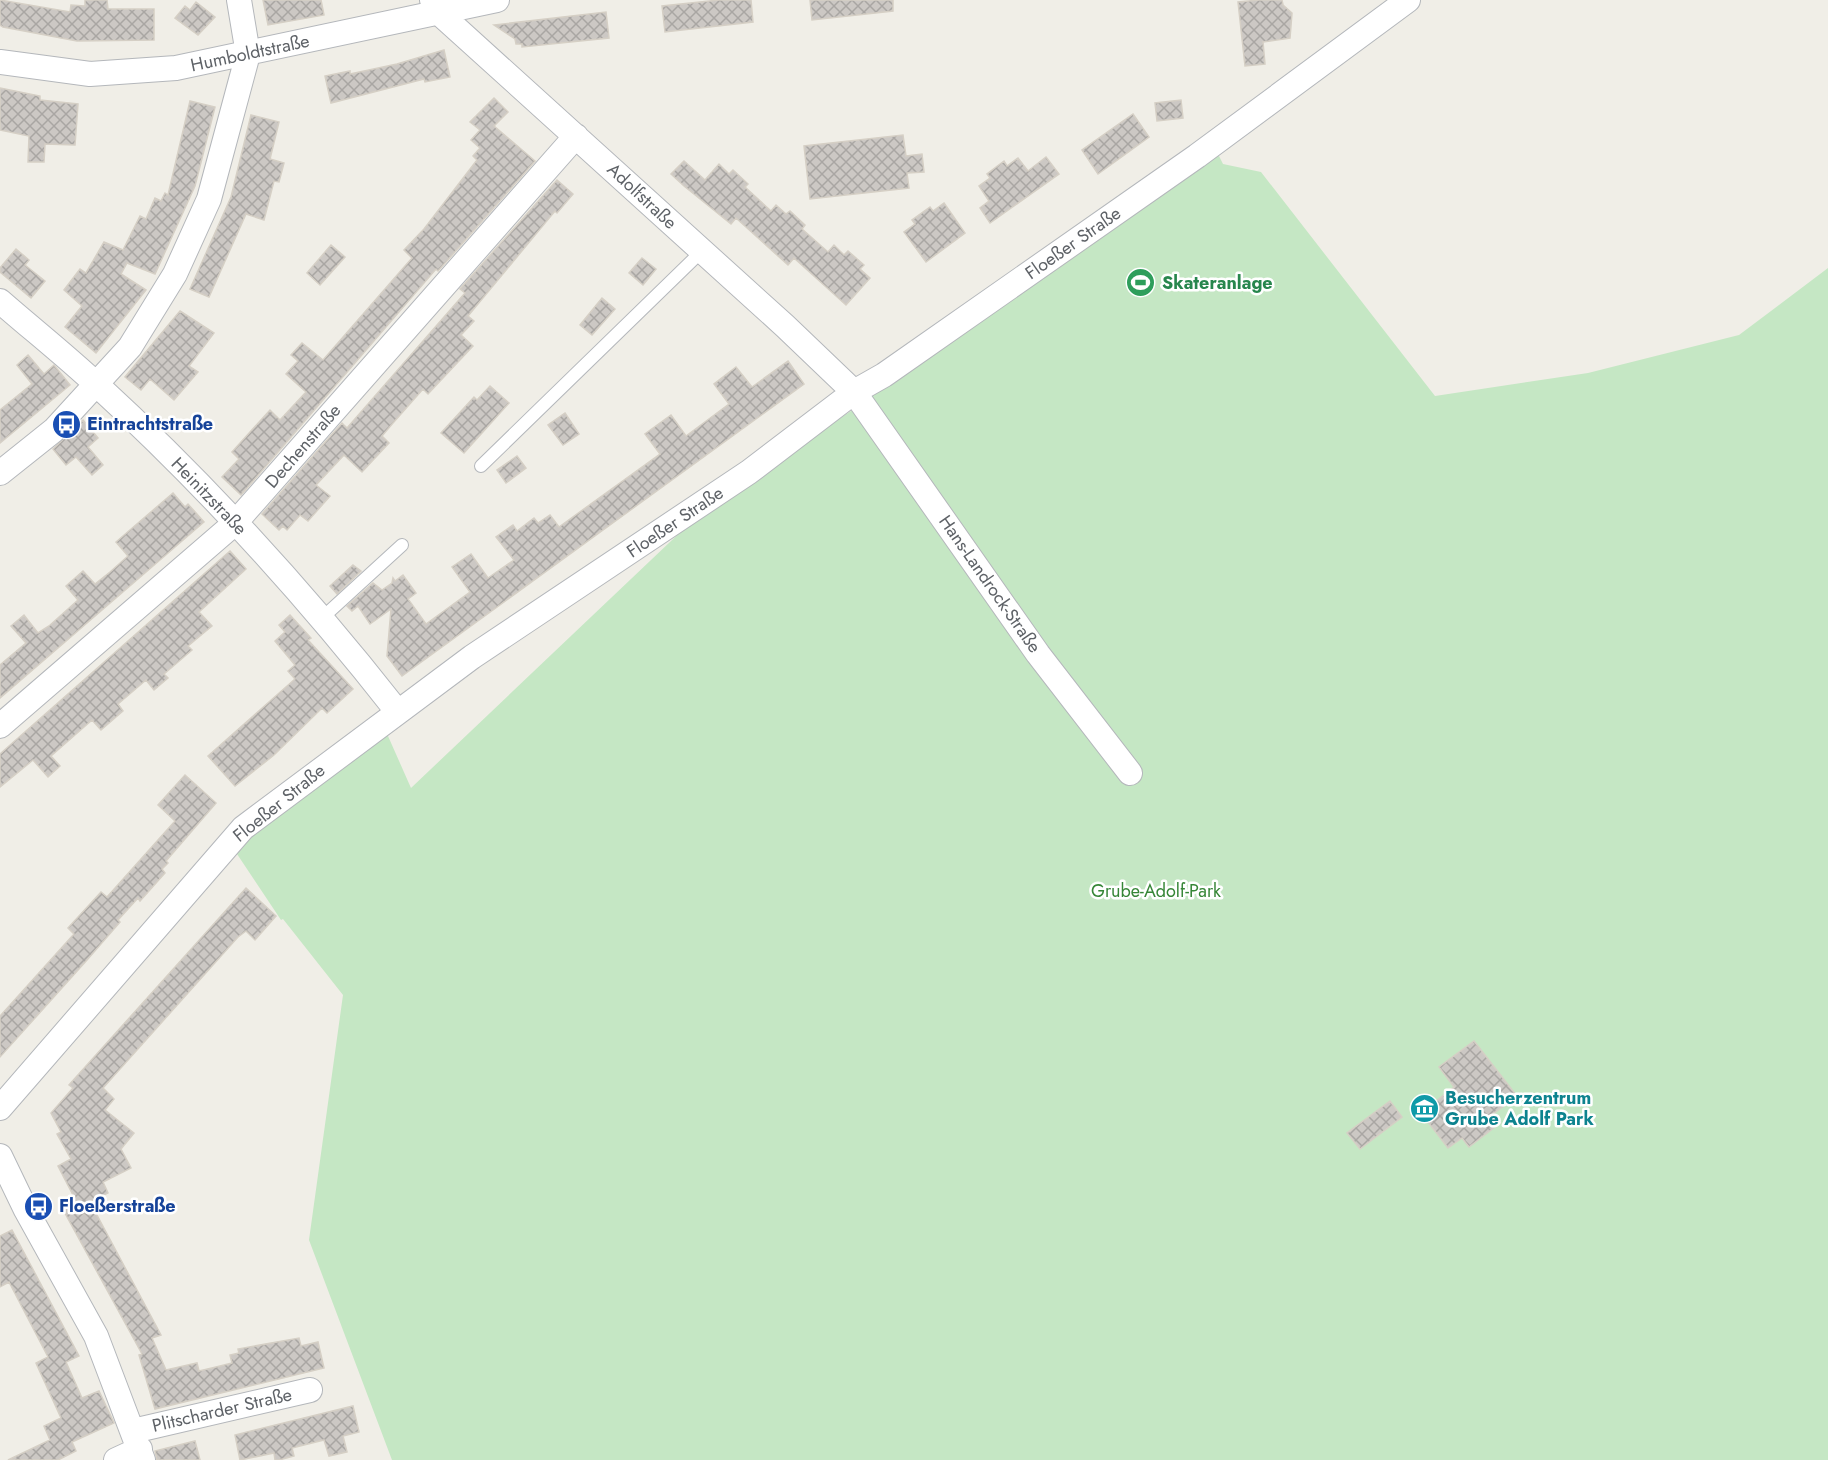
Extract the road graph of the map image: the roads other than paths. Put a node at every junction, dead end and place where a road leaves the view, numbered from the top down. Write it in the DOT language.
graph roads {
  1 [pos="239,0"];
  2 [pos="497,0"];
  3 [pos="1408,0"];
  4 [pos="434,6"];
  5 [pos="248,54"];
  6 [pos="0,62"];
  7 [pos="576,136"];
  8 [pos="702,251"];
  9 [pos="0,301"];
  10 [pos="96,384"];
  11 [pos="854,392"];
  12 [pos="482,466"];
  13 [pos="0,473"];
  14 [pos="235,523"];
  15 [pos="402,545"];
  16 [pos="321,619"];
  17 [pos="397,711"];
  18 [pos="0,726"];
  19 [pos="1130,773"];
  20 [pos="0,1108"];
  21 [pos="0,1156"];
  22 [pos="310,1390"];
  23 [pos="139,1446"];
  24 [pos="116,1460"];
  1 -- 5 [label="street"];
  2 -- 4 [label="street, Humboldtstraße"];
  3 -- 11 [label="street, Floeßer Straße"];
  4 -- 5 [label="street, Humboldtstraße"];
  4 -- 7 [label="street, Adolfstraße"];
  5 -- 6 [label="street, Humboldtstraße"];
  5 -- 10 [label="street"];
  7 -- 8 [label="street, Adolfstraße"];
  7 -- 14 [label="street, Dechenstraße"];
  8 -- 11 [label="street, Adolfstraße"];
  8 -- 12 [label="lane"];
  9 -- 10 [label="street, Heinitzstraße"];
  10 -- 13 [label="street"];
  10 -- 14 [label="street, Heinitzstraße"];
  11 -- 17 [label="street, Floeßer Straße"];
  11 -- 19 [label="street, Hans-Landrock-Straße"];
  14 -- 16 [label="street, Heinitzstraße"];
  14 -- 18 [label="street, Dechenstraße"];
  15 -- 16 [label="lane"];
  16 -- 17 [label="street, Heinitzstraße"];
  17 -- 20 [label="street, Floeßer Straße"];
  21 -- 23 [label="street, Plitscharder Straße"];
  22 -- 23 [label="street, Plitscharder Straße"];
  23 -- 24 [label="street, Plitscharder Straße"];
}
